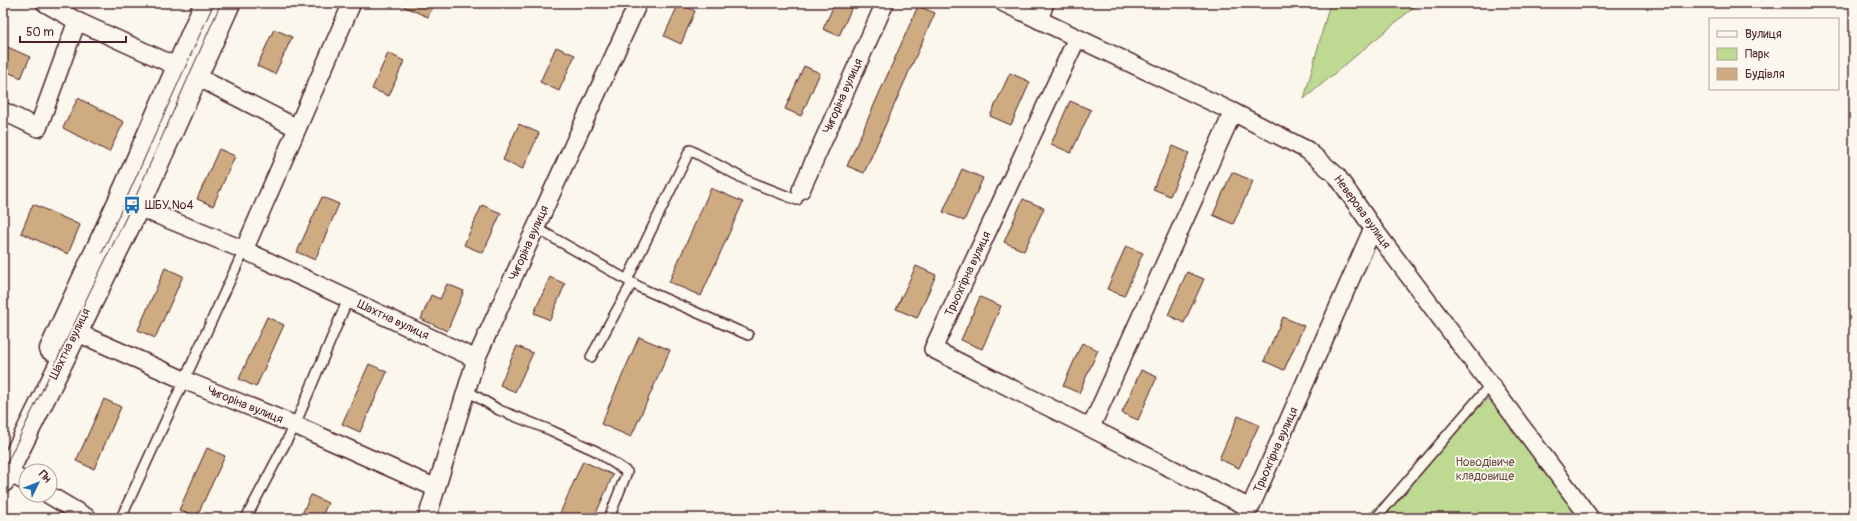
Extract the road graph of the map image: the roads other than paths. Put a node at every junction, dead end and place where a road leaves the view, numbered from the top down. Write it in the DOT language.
graph roads {
  1 [pos="45,3"];
  2 [pos="206,3"];
  3 [pos="229,3"];
  4 [pos="352,3"];
  5 [pos="638,3"];
  6 [pos="885,3"];
  7 [pos="1004,3"];
  8 [pos="1045,3"];
  9 [pos="1039,20"];
  10 [pos="77,21"];
  11 [pos="1077,38"];
  12 [pos="188,72"];
  13 [pos="3,111"];
  14 [pos="1233,112"];
  15 [pos="297,128"];
  16 [pos="801,190"];
  17 [pos="128,204"];
  18 [pos="536,228"];
  19 [pos="1373,228"];
  20 [pos="244,250"];
  21 [pos="630,282"];
  22 [pos="348,299"];
  23 [pos="76,332"];
  24 [pos="748,335"];
  25 [pos="592,357"];
  26 [pos="476,359"];
  27 [pos="184,380"];
  28 [pos="1491,384"];
  29 [pos="466,390"];
  30 [pos="295,425"];
  31 [pos="1091,428"];
  32 [pos="4,468"];
  33 [pos="18,477"];
  34 [pos="436,488"];
  35 [pos="58,500"];
  36 [pos="88,518"];
  37 [pos="121,518"];
  38 [pos="246,518"];
  39 [pos="427,518"];
  40 [pos="609,518"];
  41 [pos="1376,518"];
  42 [pos="1590,518"];
  1 -- 10 [label="street"];
  2 -- 12 [label="main road, Шахтна вулиця"];
  3 -- 12 [label="main road, Шахтна вулиця"];
  4 -- 15 [label="street"];
  5 -- 18 [label="street, Чигоріна вулиця"];
  6 -- 16 [label="street, Чигоріна вулиця"];
  7 -- 9 [label="street, Неверова вулиця"];
  8 -- 9 [label="street"];
  9 -- 11 [label="street, Неверова вулиця"];
  10 -- 12 [label="street"];
  10 -- 13 [label="street"];
  11 -- 14 [label="street, Неверова вулиця"];
  11 -- 31 [label="street, Трьохгірна вулиця"];
  12 -- 15 [label="street"];
  12 -- 17 [label="main road, Шахтна вулиця"];
  14 -- 19 [label="street, Неверова вулиця"];
  14 -- 31 [label="street"];
  15 -- 20 [label="street"];
  16 -- 21 [label="lane"];
  17 -- 20 [label="street, Шахтна вулиця"];
  17 -- 23 [label="main road, Шахтна вулиця"];
  17 -- 32 [label="main road, Шахтна вулиця"];
  18 -- 21 [label="lane"];
  18 -- 26 [label="street, Чигоріна вулиця"];
  19 -- 28 [label="street, Неверова вулиця"];
  19 -- 31 [label="street, Трьохгірна вулиця"];
  20 -- 22 [label="street, Шахтна вулиця"];
  20 -- 27 [label="lane"];
  21 -- 24 [label="lane"];
  21 -- 25 [label="lane"];
  22 -- 26 [label="street, Шахтна вулиця"];
  22 -- 30 [label="lane"];
  23 -- 27 [label="street, Чигоріна вулиця"];
  23 -- 32 [label="main road, Шахтна вулиця"];
  26 -- 29 [label="street, Чигоріна вулиця"];
  27 -- 30 [label="street, Чигоріна вулиця"];
  27 -- 37 [label="lane"];
  28 -- 41 [label="lane"];
  28 -- 42 [label="street, Неверова вулиця"];
  29 -- 34 [label="street, Чигоріна вулиця"];
  29 -- 40 [label="lane"];
  30 -- 34 [label="street, Чигоріна вулиця"];
  30 -- 38 [label="lane"];
  32 -- 33 [label="street"];
  34 -- 39 [label="street, Чигоріна вулиця"];
  35 -- 36 [label="street"];
}
